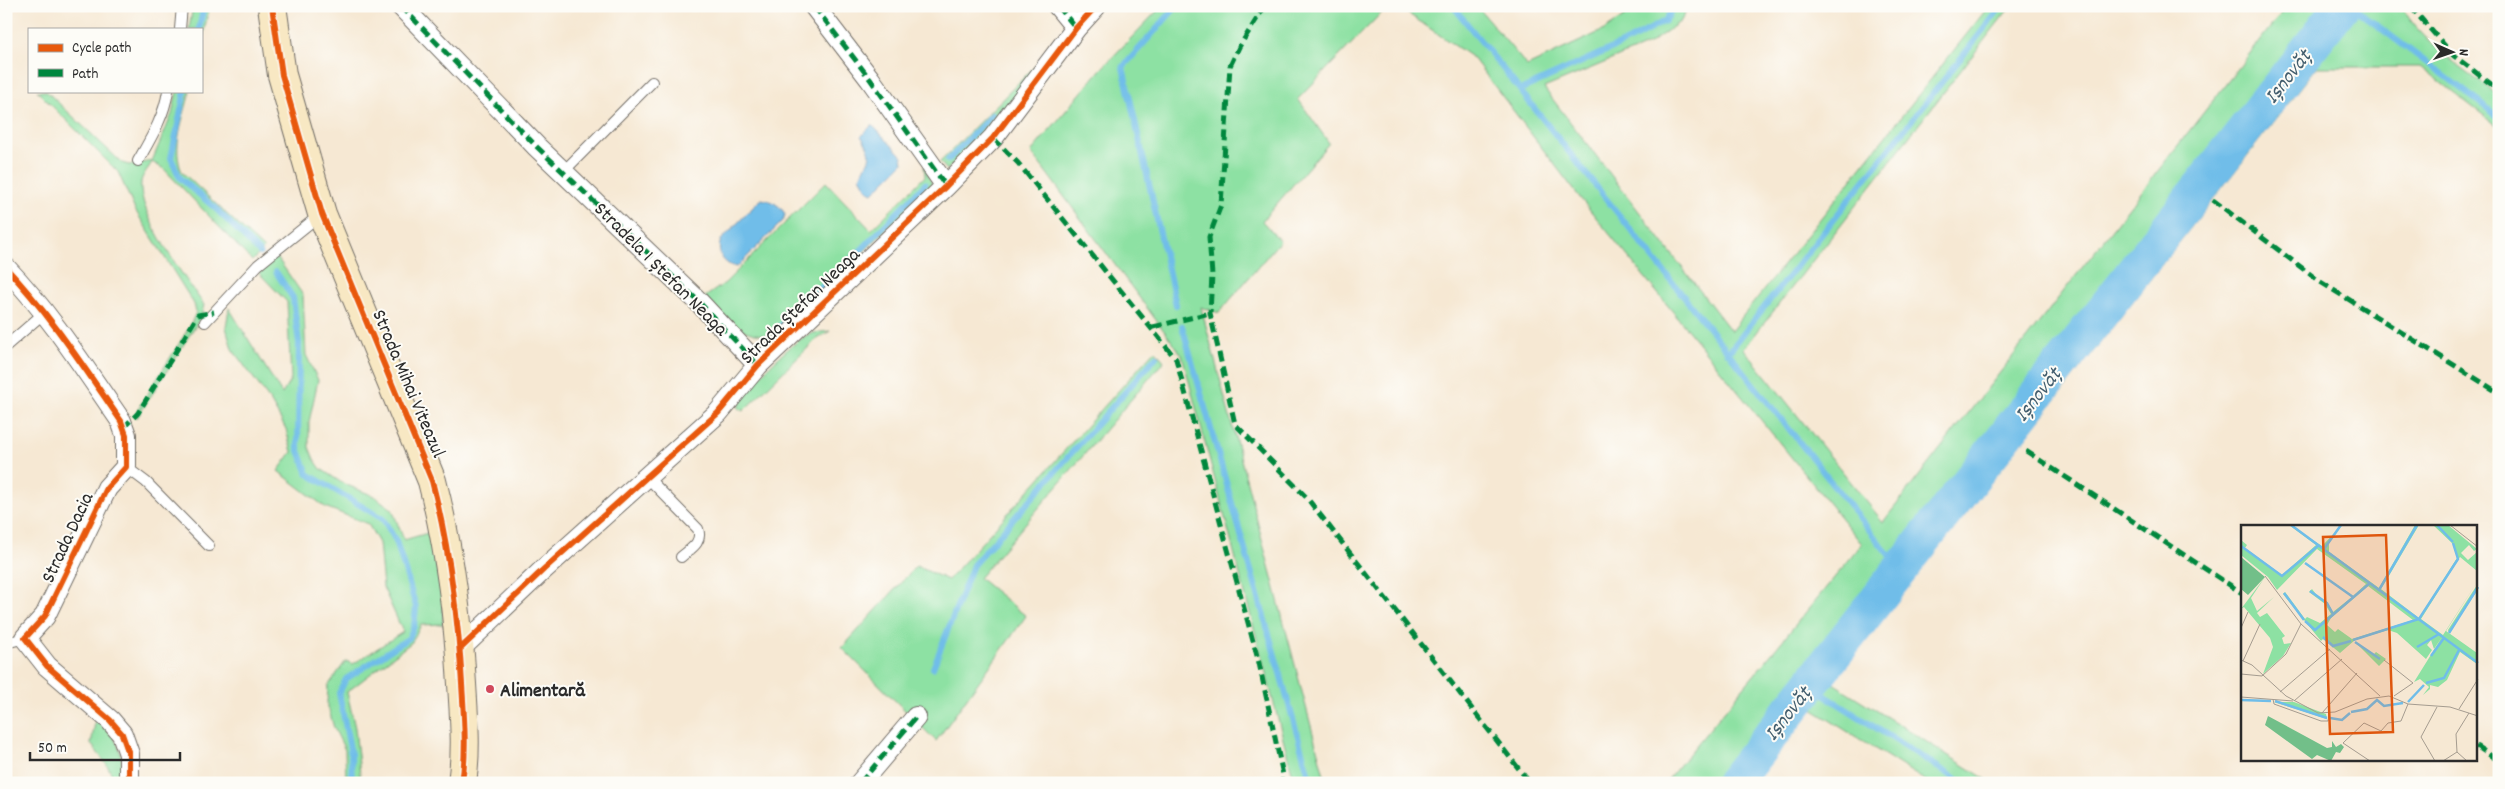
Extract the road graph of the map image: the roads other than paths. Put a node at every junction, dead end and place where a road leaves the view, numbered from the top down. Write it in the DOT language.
graph roads {
  1 [pos="182,6"];
  2 [pos="272,6"];
  3 [pos="401,6"];
  4 [pos="814,6"];
  5 [pos="1058,6"];
  6 [pos="1096,6"];
  7 [pos="180,28"];
  8 [pos="1076,28"];
  9 [pos="652,82"];
  10 [pos="168,92"];
  11 [pos="138,160"];
  12 [pos="564,172"];
  13 [pos="946,186"];
  14 [pos="322,214"];
  15 [pos="6,268"];
  16 [pos="44,312"];
  17 [pos="205,322"];
  18 [pos="6,346"];
  19 [pos="758,365"];
  20 [pos="126,467"];
  21 [pos="647,477"];
  22 [pos="209,546"];
  23 [pos="681,557"];
  24 [pos="16,641"];
  25 [pos="460,649"];
  26 [pos="916,717"];
  27 [pos="129,783"];
  28 [pos="462,783"];
  29 [pos="860,783"];
  1 -- 7 [label="lane"];
  2 -- 14 [label="street, Strada Mihai Viteazul"];
  3 -- 12 [label="street, Stradela 1 Ștefan Neaga"];
  4 -- 13 [label="street"];
  5 -- 8 [label="street"];
  6 -- 8 [label="street, Strada Ștefan Neaga"];
  8 -- 13 [label="street, Strada Ștefan Neaga"];
  9 -- 12 [label="lane"];
  10 -- 11 [label="lane"];
  12 -- 19 [label="street, Stradela 1 Ștefan Neaga"];
  13 -- 19 [label="street, Strada Ștefan Neaga"];
  14 -- 17 [label="lane"];
  14 -- 25 [label="street, Strada Mihai Viteazul"];
  15 -- 16 [label="street"];
  16 -- 18 [label="lane"];
  16 -- 20 [label="street"];
  19 -- 21 [label="street, Strada Ștefan Neaga"];
  20 -- 22 [label="lane"];
  20 -- 24 [label="street, Strada Dacia"];
  21 -- 23 [label="lane"];
  21 -- 25 [label="street, Strada Ștefan Neaga"];
  24 -- 27 [label="street, Strada Dacia"];
  25 -- 28 [label="street, Strada Mihai Viteazul"];
  26 -- 29 [label="street"];
}
